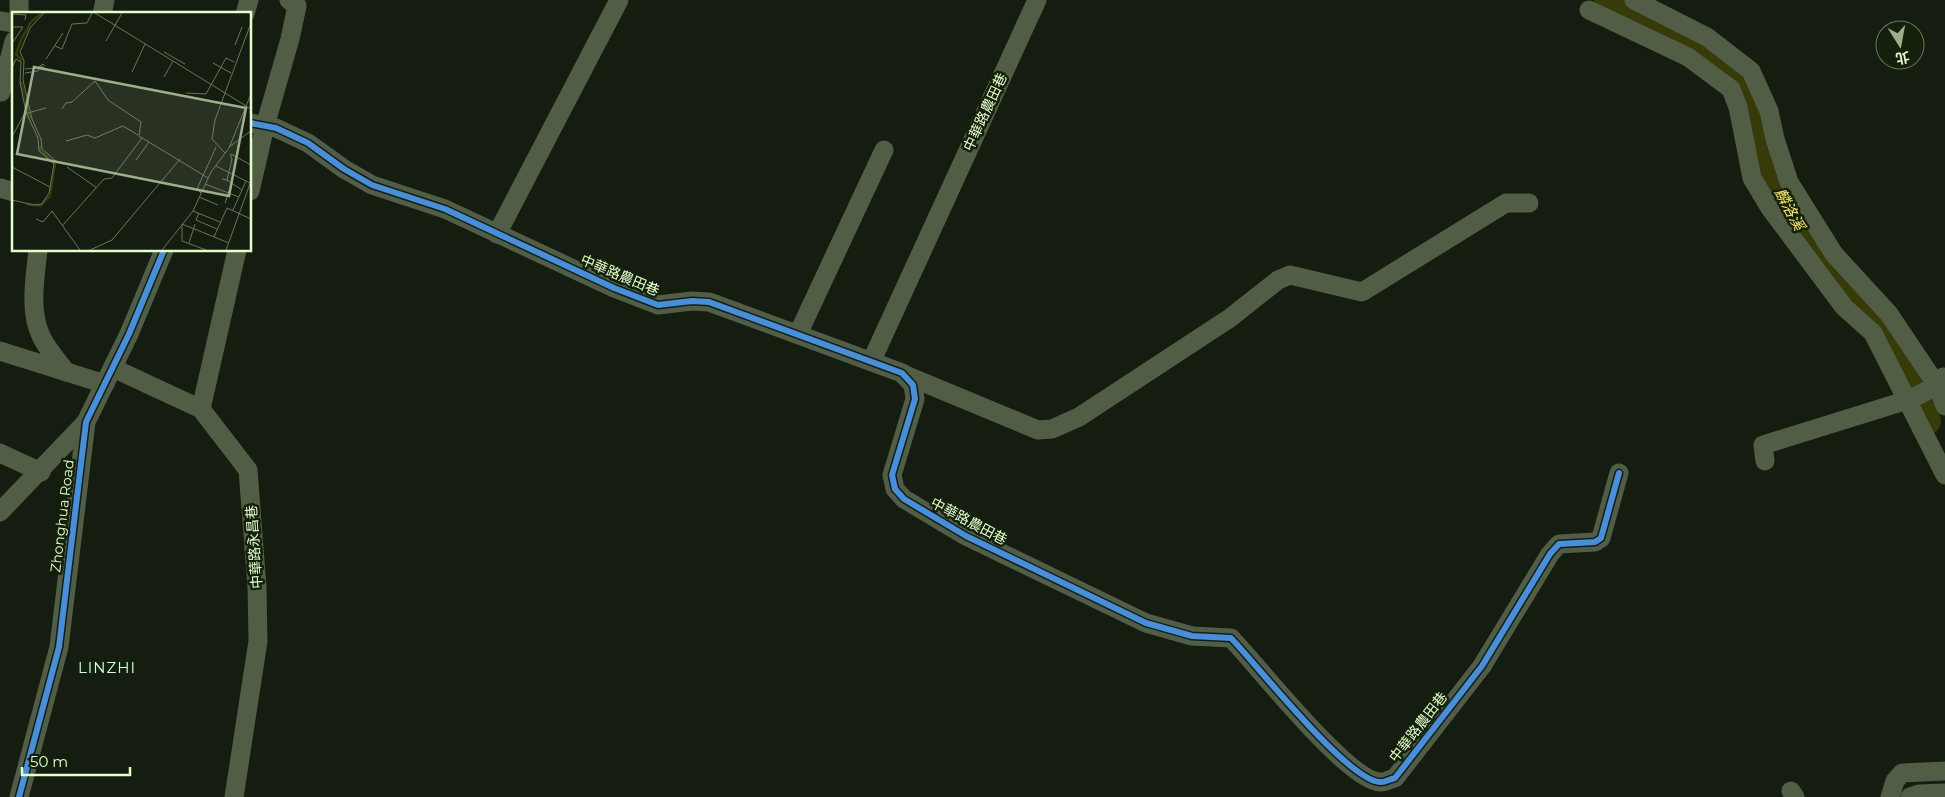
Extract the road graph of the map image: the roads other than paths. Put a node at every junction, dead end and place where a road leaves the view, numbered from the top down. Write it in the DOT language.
graph roads {
  1 [pos="289,0"];
  2 [pos="618,0"];
  3 [pos="1036,0"];
  4 [pos="1634,0"];
  5 [pos="1588,10"];
  6 [pos="12,53"];
  7 [pos="5,96"];
  8 [pos="257,124"];
  9 [pos="884,150"];
  10 [pos="251,181"];
  11 [pos="1529,203"];
  12 [pos="497,234"];
  13 [pos="38,251"];
  14 [pos="164,251"];
  15 [pos="237,251"];
  16 [pos="798,334"];
  17 [pos="0,351"];
  18 [pos="872,360"];
  19 [pos="66,372"];
  20 [pos="902,373"];
  21 [pos="109,376"];
  22 [pos="1937,383"];
  23 [pos="1909,400"];
  24 [pos="1945,406"];
  25 [pos="201,409"];
  26 [pos="86,422"];
  27 [pos="0,453"];
  28 [pos="1765,462"];
  29 [pos="41,472"];
  30 [pos="1619,473"];
  31 [pos="1945,475"];
  32 [pos="0,512"];
  33 [pos="1945,771"];
  34 [pos="1945,792"];
  35 [pos="18,797"];
  36 [pos="234,797"];
  37 [pos="1890,797"];
  38 [pos="1910,797"];
  1 -- 8 [label="street"];
  2 -- 12 [label="street"];
  3 -- 18 [label="street, 中華路農田巷"];
  4 -- 22 [label="street"];
  5 -- 23 [label="street"];
  6 -- 7 [label="street"];
  8 -- 10 [label="street"];
  8 -- 12 [label="street, 中華路農田巷"];
  9 -- 16 [label="street"];
  11 -- 20 [label="street"];
  12 -- 16 [label="street, 中華路農田巷"];
  13 -- 19 [label="street"];
  14 -- 21 [label="street, Zhonghua Road"];
  15 -- 25 [label="street"];
  16 -- 18 [label="street, 中華路農田巷"];
  17 -- 19 [label="street, 中華路永昌巷"];
  18 -- 20 [label="street, 中華路農田巷"];
  19 -- 21 [label="street, 中華路永昌巷"];
  20 -- 30 [label="street, 中華路農田巷"];
  21 -- 25 [label="street, 中華路永昌巷"];
  21 -- 26 [label="street, Zhonghua Road"];
  22 -- 23 [label="street"];
  22 -- 24 [label="street"];
  23 -- 28 [label="street"];
  23 -- 31 [label="street"];
  25 -- 36 [label="street, 中華路永昌巷"];
  26 -- 29 [label="street"];
  26 -- 35 [label="street, Zhonghua Road"];
  27 -- 29 [label="street"];
  29 -- 32 [label="street"];
  33 -- 37 [label="street"];
  34 -- 38 [label="street"];
}
